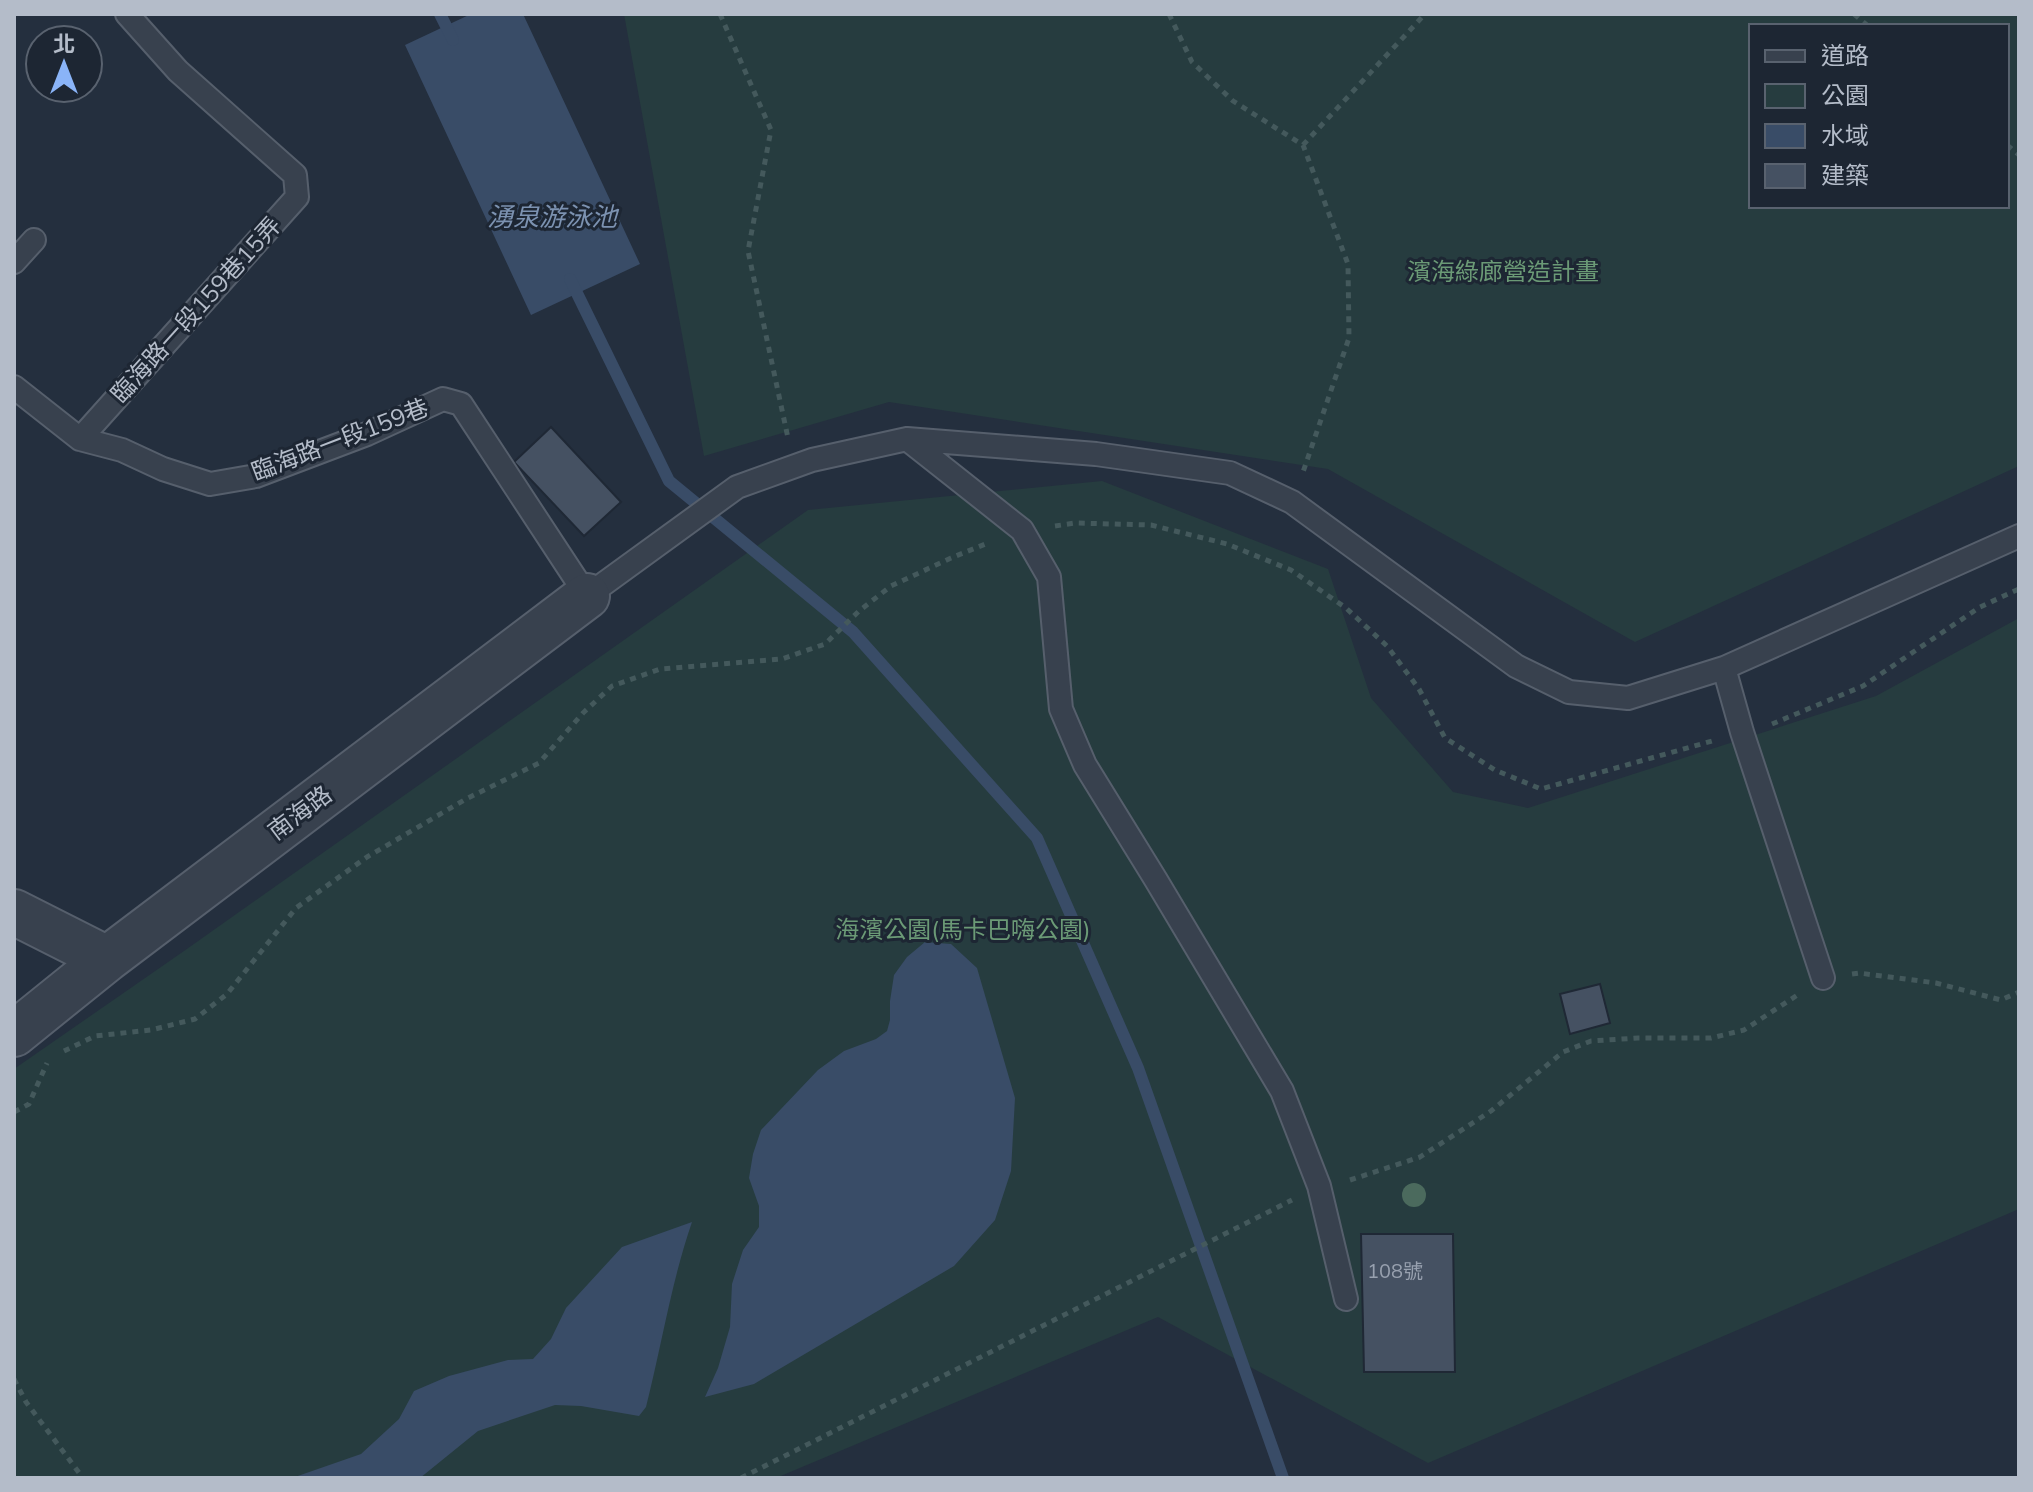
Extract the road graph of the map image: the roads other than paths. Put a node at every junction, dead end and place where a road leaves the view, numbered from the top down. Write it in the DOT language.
graph roads {
  1 [pos="127,14"];
  2 [pos="34,240"];
  3 [pos="14,262"];
  4 [pos="14,387"];
  5 [pos="80,439"];
  6 [pos="907,439"];
  7 [pos="2019,536"];
  8 [pos="587,596"];
  9 [pos="1724,668"];
  10 [pos="14,912"];
  11 [pos="107,959"];
  12 [pos="1823,978"];
  13 [pos="31,1046"];
  14 [pos="1346,1299"];
  1 -- 5 [label="lane, 臨海路一段159巷15弄"];
  2 -- 3 [label="lane"];
  4 -- 5 [label="lane, 臨海路一段159巷"];
  5 -- 8 [label="lane, 臨海路一段159巷"];
  6 -- 8 [label="lane"];
  6 -- 9 [label="lane"];
  6 -- 14 [label="lane"];
  7 -- 9 [label="lane"];
  8 -- 11 [label="street, 南海路"];
  9 -- 12 [label="lane"];
  10 -- 11 [label="street"];
  11 -- 13 [label="street, 南海路"];
}
